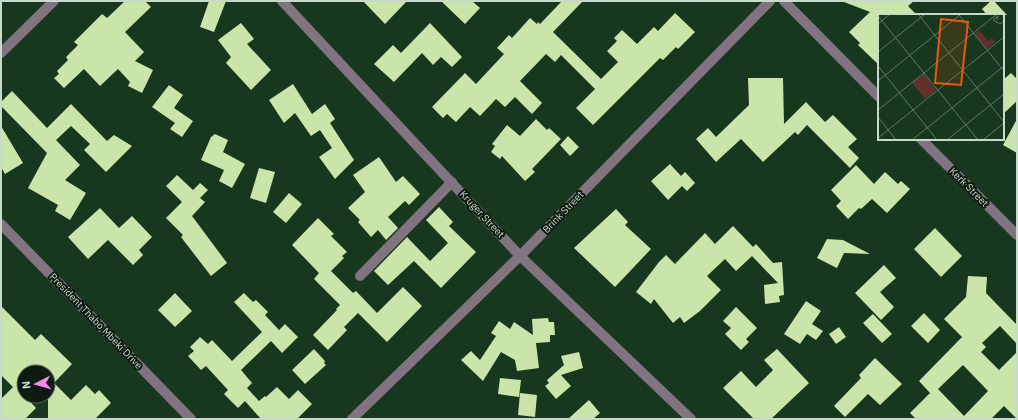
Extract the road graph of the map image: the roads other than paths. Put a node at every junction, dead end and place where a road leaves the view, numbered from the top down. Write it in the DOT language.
graph roads {
  1 [pos="54,1"];
  2 [pos="282,1"];
  3 [pos="770,1"];
  4 [pos="784,1"];
  5 [pos="1,53"];
  6 [pos="878,96"];
  7 [pos="922,140"];
  8 [pos="452,182"];
  9 [pos="1,224"];
  10 [pos="1017,235"];
  11 [pos="520,256"];
  12 [pos="360,276"];
  13 [pos="191,419"];
  14 [pos="352,419"];
  15 [pos="691,419"];
  1 -- 5 [label="street"];
  2 -- 8 [label="street, Kruger Street"];
  3 -- 11 [label="street, Brink Street"];
  4 -- 6 [label="street"];
  7 -- 10 [label="street, Kerk Street"];
  8 -- 11 [label="street, Kruger Street"];
  8 -- 12 [label="street"];
  9 -- 13 [label="street, President Thabo Mbeki Drive"];
  11 -- 14 [label="street, Brink Street"];
  11 -- 15 [label="street, Kruger Street"];
}
